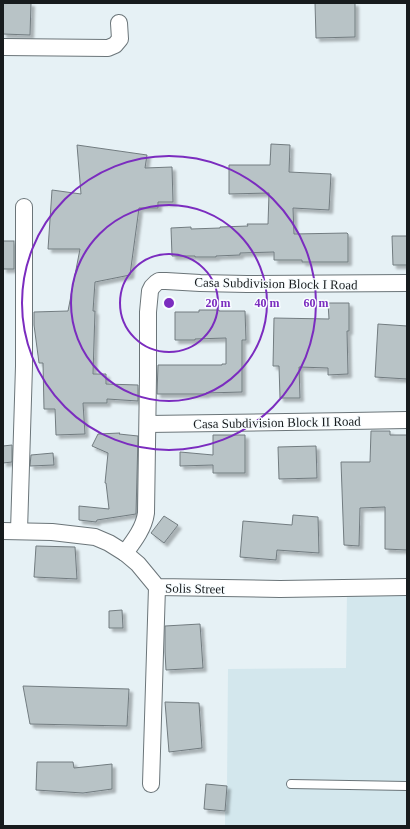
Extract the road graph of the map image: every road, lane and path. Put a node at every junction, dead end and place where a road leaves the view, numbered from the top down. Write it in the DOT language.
graph roads {
  1 [pos="119,23"];
  2 [pos="3,48"];
  3 [pos="24,207"];
  4 [pos="407,283"];
  5 [pos="407,420"];
  6 [pos="148,424"];
  7 [pos="11,531"];
  8 [pos="126,553"];
  9 [pos="407,586"];
  10 [pos="156,587"];
  11 [pos="151,784"];
  12 [pos="291,784"];
  13 [pos="407,786"];
  1 -- 2 [label="street"];
  3 -- 7 [label="street"];
  4 -- 6 [label="street, Casa Subdivision Block I Road"];
  5 -- 6 [label="street, Casa Subdivision Block II Road"];
  6 -- 8 [label="street"];
  7 -- 8 [label="street, Solis Street"];
  8 -- 10 [label="street, Solis Street"];
  9 -- 10 [label="street, Solis Street"];
  10 -- 11 [label="street"];
  12 -- 13 [label="lane"];
}
